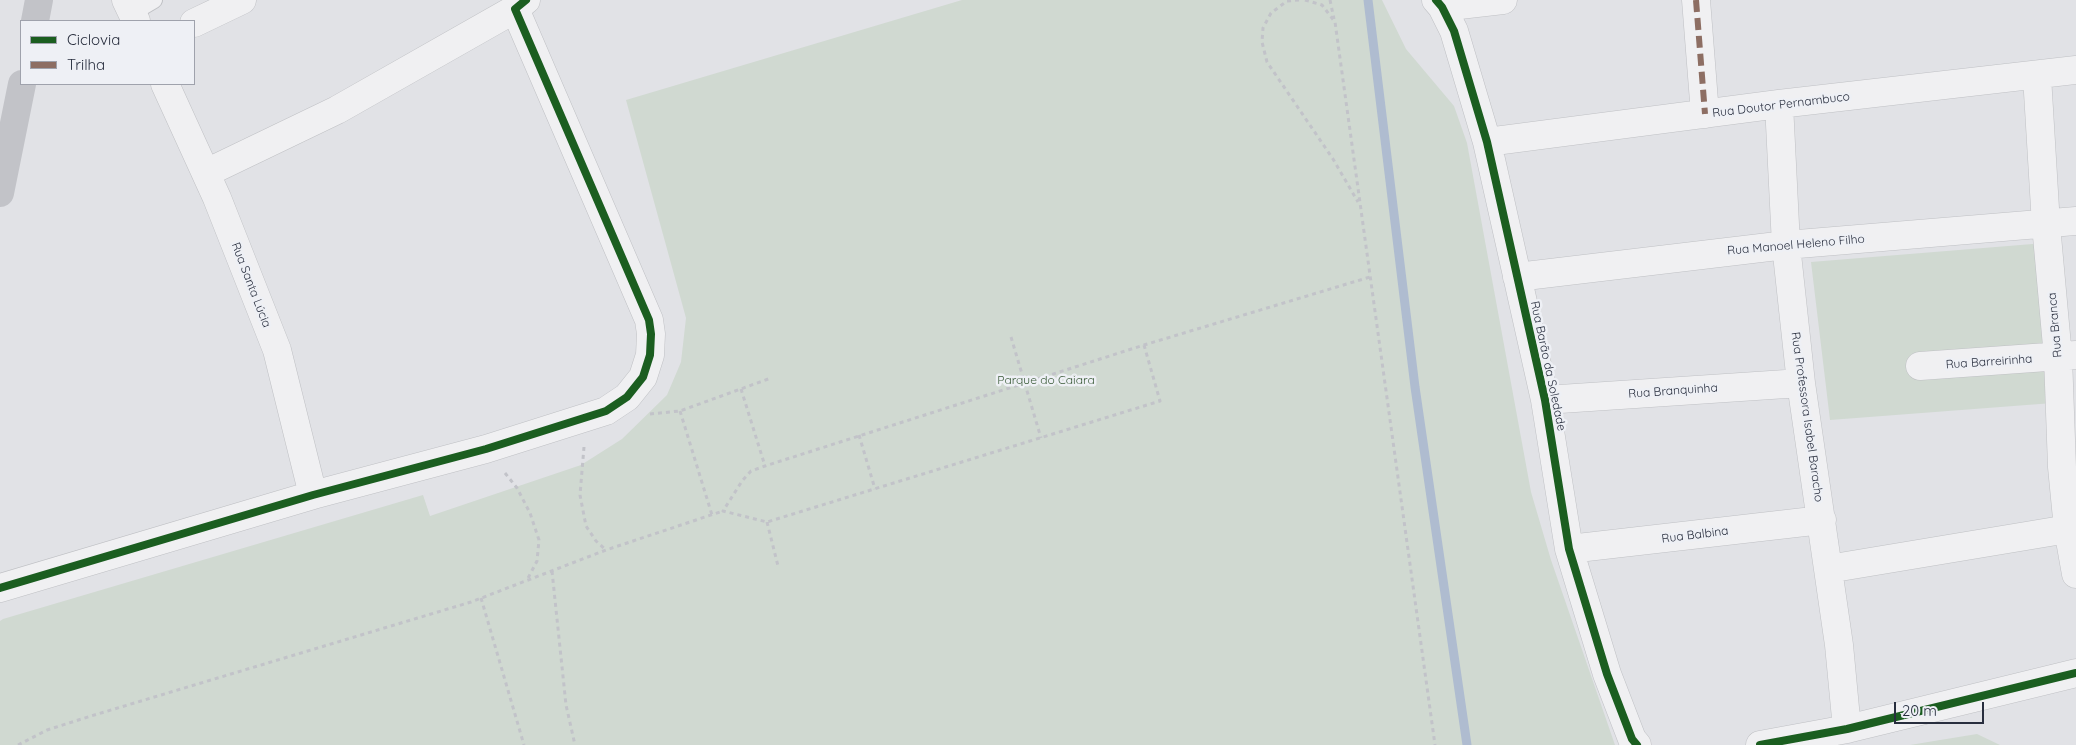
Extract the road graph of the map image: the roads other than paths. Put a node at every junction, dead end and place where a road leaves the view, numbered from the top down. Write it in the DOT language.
graph roads {
  1 [pos="39,0"];
  2 [pos="242,0"];
  3 [pos="1503,0"];
  4 [pos="1696,0"];
  5 [pos="521,4"];
  6 [pos="1439,4"];
  7 [pos="35,20"];
  8 [pos="195,23"];
  9 [pos="2076,70"];
  10 [pos="2037,76"];
  11 [pos="22,85"];
  12 [pos="165,85"];
  13 [pos="1779,104"];
  14 [pos="1705,114"];
  15 [pos="1487,142"];
  16 [pos="206,173"];
  17 [pos="0,193"];
  18 [pos="2076,222"];
  19 [pos="2046,225"];
  20 [pos="1786,245"];
  21 [pos="1517,277"];
  22 [pos="2067,356"];
  23 [pos="1920,366"];
  24 [pos="1801,383"];
  25 [pos="1545,400"];
  26 [pos="313,495"];
  27 [pos="1822,520"];
  28 [pos="2068,528"];
  29 [pos="1569,549"];
  30 [pos="1828,569"];
  31 [pos="2076,574"];
  32 [pos="0,588"];
  33 [pos="2076,673"];
  34 [pos="1847,729"];
  35 [pos="1635,742"];
  36 [pos="1760,745"];
  1 -- 7 [label="main road"];
  2 -- 8 [label="street"];
  3 -- 6 [label="street"];
  4 -- 14 [label="street"];
  5 -- 16 [label="street"];
  5 -- 26 [label="street"];
  6 -- 15 [label="street, Rua Barão da Soledade"];
  9 -- 10 [label="street, Rua Doutor Pernambuco"];
  10 -- 13 [label="street, Rua Doutor Pernambuco"];
  10 -- 19 [label="street, Rua Branca"];
  11 -- 17 [label="main road"];
  12 -- 16 [label="street, Rua Santa Lúcia"];
  13 -- 14 [label="street, Rua Doutor Pernambuco"];
  13 -- 20 [label="street, Rua Professora Isabel Baracho"];
  14 -- 15 [label="street, Rua Doutor Pernambuco"];
  15 -- 21 [label="street, Rua Barão da Soledade"];
  16 -- 26 [label="street, Rua Santa Lúcia"];
  18 -- 19 [label="street, Rua Manoel Heleno Filho"];
  19 -- 20 [label="street, Rua Manoel Heleno Filho"];
  19 -- 22 [label="street, Rua Branca"];
  20 -- 21 [label="street, Rua Manoel Heleno Filho"];
  20 -- 24 [label="street, Rua Professora Isabel Baracho"];
  21 -- 25 [label="street, Rua Barão da Soledade"];
  22 -- 23 [label="street, Rua Barreirinha"];
  22 -- 28 [label="street, Rua Branca"];
  24 -- 25 [label="street, Rua Branquinha"];
  24 -- 27 [label="street, Rua Professora Isabel Baracho"];
  25 -- 29 [label="street, Rua Barão da Soledade"];
  26 -- 32 [label="street"];
  27 -- 29 [label="street, Rua Balbina"];
  27 -- 30 [label="street, Rua Professora Isabel Baracho"];
  28 -- 30 [label="street"];
  28 -- 31 [label="street, Rua Branca"];
  29 -- 35 [label="street, Rua Barão da Soledade"];
  30 -- 34 [label="street, Rua Professora Isabel Baracho"];
  33 -- 34 [label="street"];
  34 -- 36 [label="street"];
}
